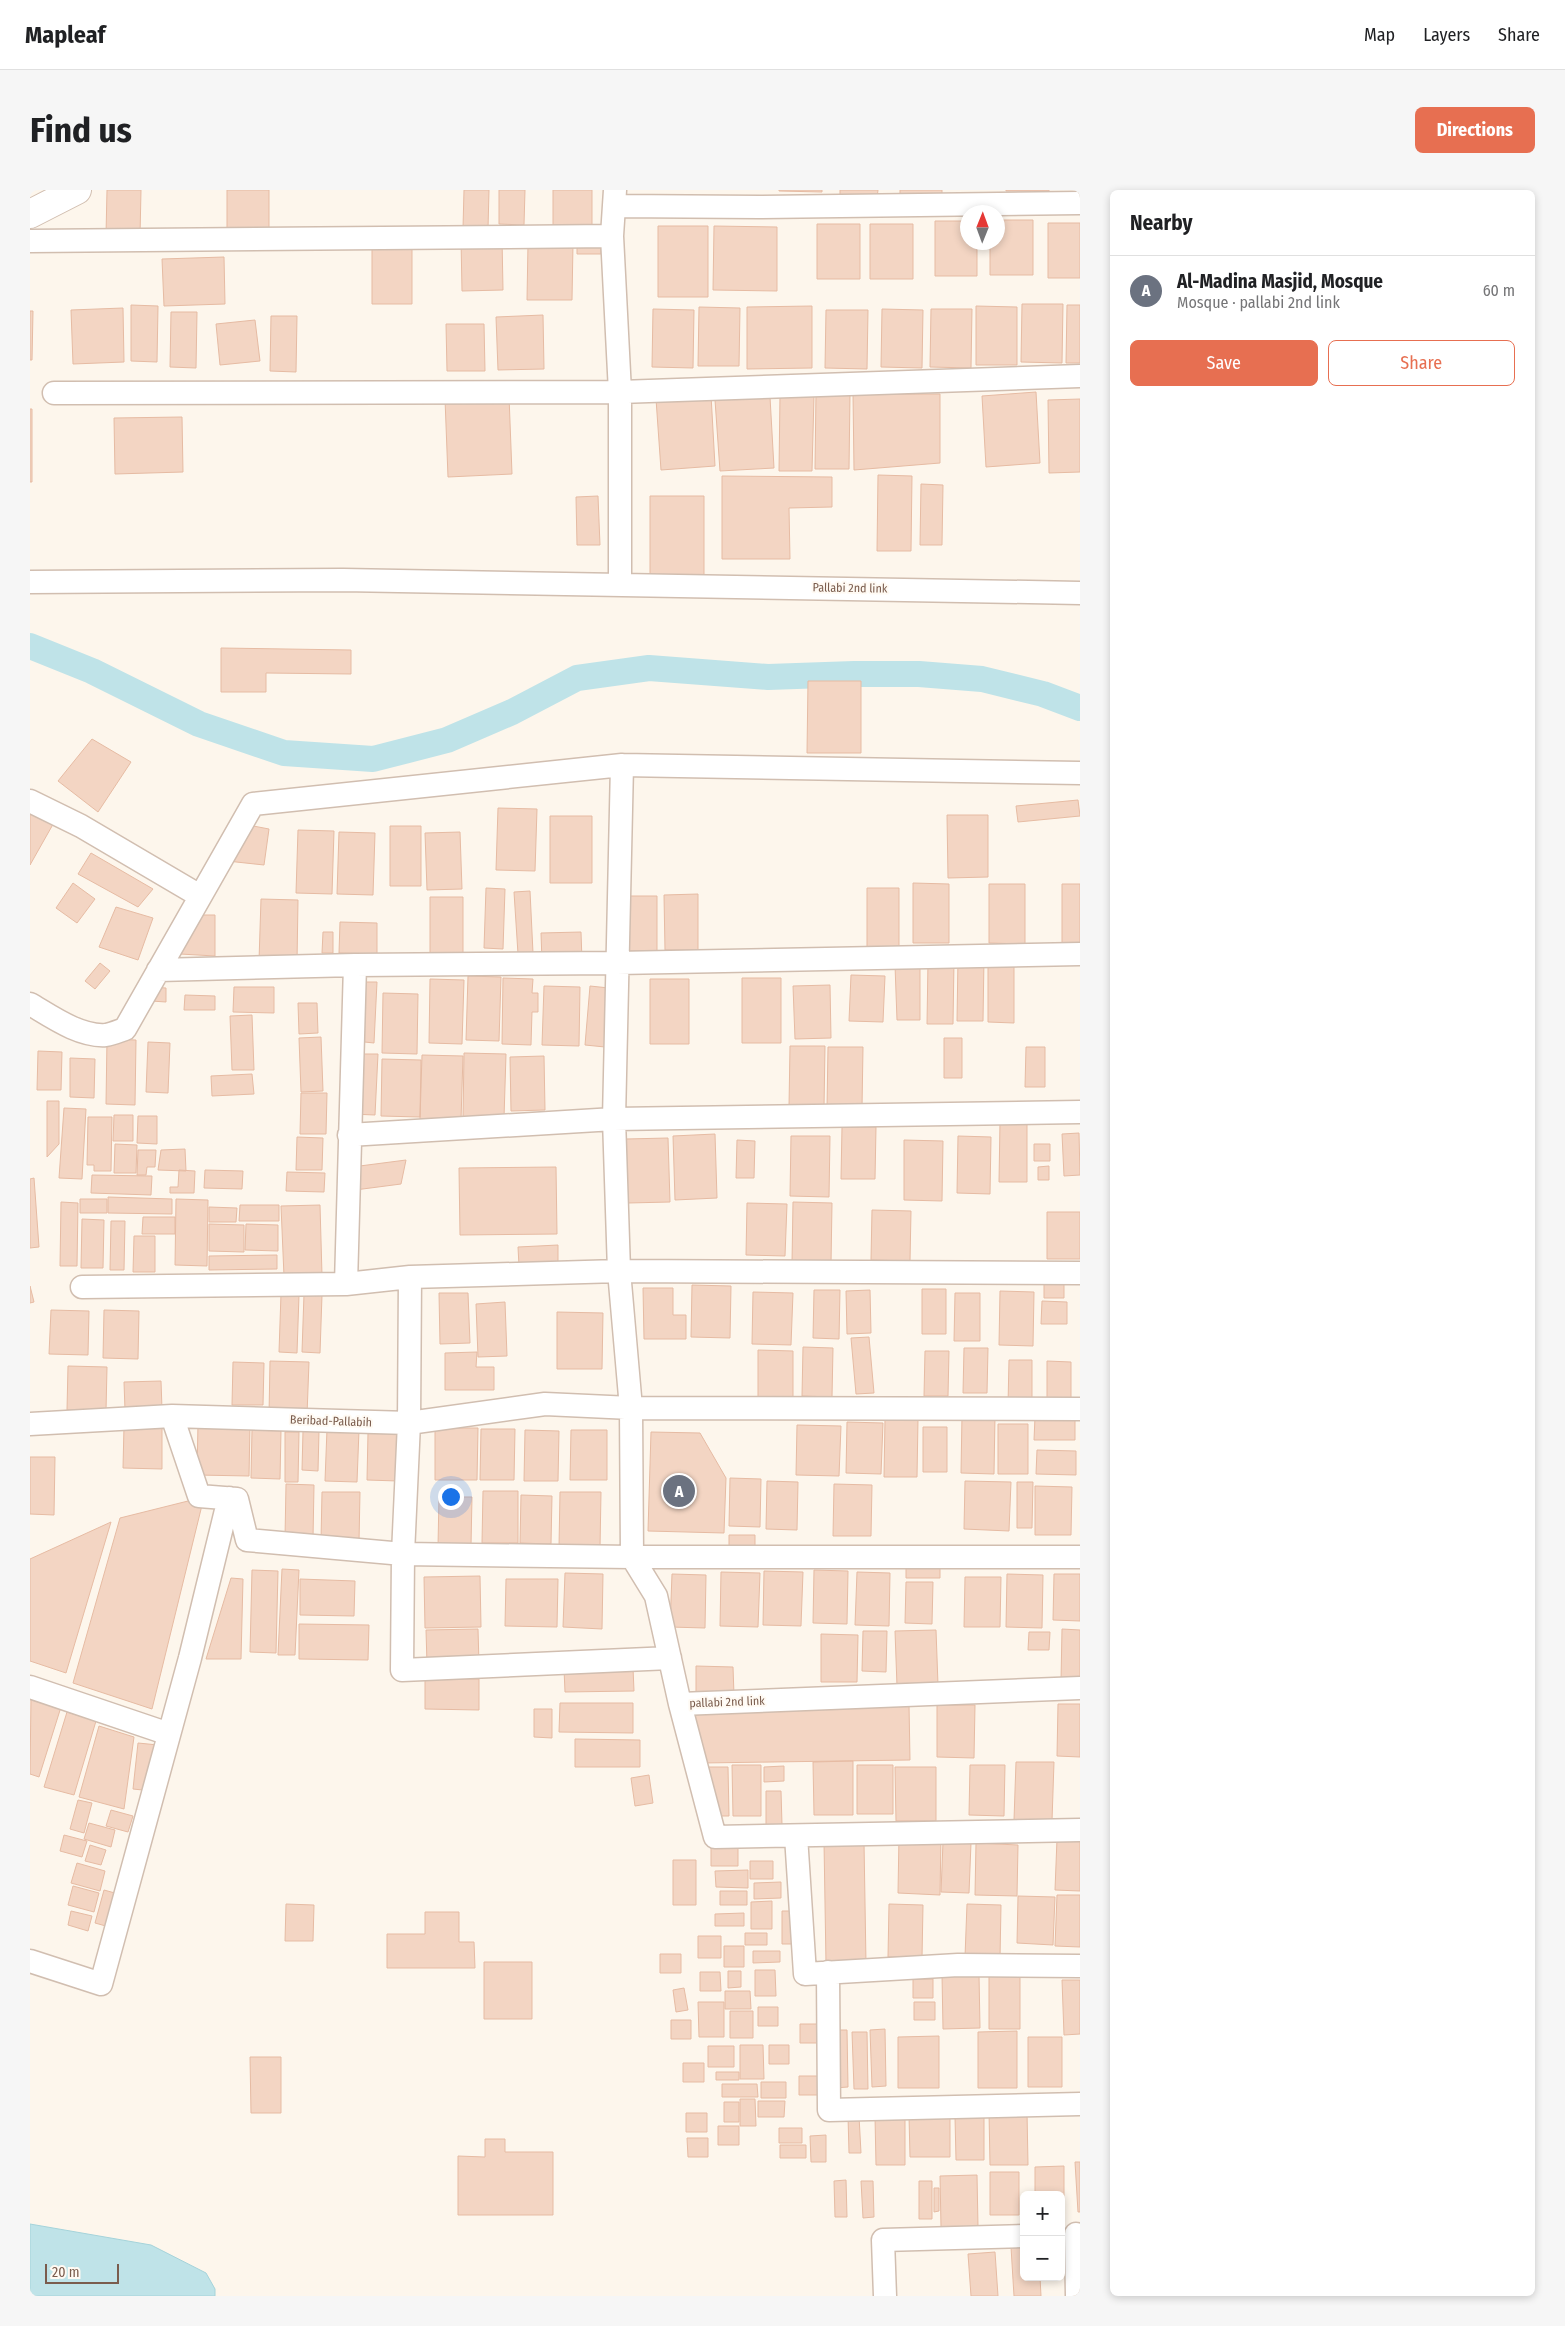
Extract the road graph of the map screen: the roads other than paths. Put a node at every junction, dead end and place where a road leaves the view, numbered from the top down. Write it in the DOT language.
graph roads {
  1 [pos="77,190"];
  2 [pos="615,198"];
  3 [pos="760,198"];
  4 [pos="1080,203"];
  5 [pos="30,214"];
  6 [pos="612,236"];
  7 [pos="30,241"];
  8 [pos="1080,376"];
  9 [pos="620,392"];
  10 [pos="54,393"];
  11 [pos="30,582"];
  12 [pos="620,584"];
  13 [pos="1080,593"];
  14 [pos="622,765"];
  15 [pos="1080,773"];
  16 [pos="30,801"];
  17 [pos="200,896"];
  18 [pos="1080,954"];
  19 [pos="617,963"];
  20 [pos="355,965"];
  21 [pos="158,970"];
  22 [pos="30,1004"];
  23 [pos="1080,1112"];
  24 [pos="614,1118"];
  25 [pos="350,1135"];
  26 [pos="619,1271"];
  27 [pos="1080,1273"];
  28 [pos="410,1276"];
  29 [pos="346,1284"];
  30 [pos="82,1287"];
  31 [pos="632,1408"];
  32 [pos="1080,1409"];
  33 [pos="172,1416"];
  34 [pos="409,1423"];
  35 [pos="30,1424"];
  36 [pos="229,1498"];
  37 [pos="403,1554"];
  38 [pos="632,1557"];
  39 [pos="1080,1557"];
  40 [pos="670,1658"];
  41 [pos="30,1687"];
  42 [pos="1080,1688"];
  43 [pos="680,1704"];
  44 [pos="169,1734"];
  45 [pos="1080,1830"];
  46 [pos="796,1836"];
  47 [pos="30,1961"];
  48 [pos="1080,1966"];
  49 [pos="828,1972"];
  50 [pos="1080,2104"];
  51 [pos="1072,2234"];
  52 [pos="1020,2236"];
  53 [pos="885,2296"];
  54 [pos="1077,2296"];
  1 -- 5 [label="street"];
  2 -- 3 [label="street"];
  2 -- 6 [label="street"];
  3 -- 4 [label="street"];
  6 -- 7 [label="street"];
  6 -- 9 [label="street"];
  8 -- 9 [label="street"];
  9 -- 10 [label="street"];
  9 -- 12 [label="street"];
  11 -- 12 [label="street, Pallabi 2nd link"];
  12 -- 13 [label="street, Pallabi 2nd link"];
  14 -- 15 [label="street"];
  14 -- 17 [label="street"];
  14 -- 19 [label="street"];
  16 -- 17 [label="street"];
  17 -- 21 [label="street"];
  18 -- 19 [label="street"];
  19 -- 20 [label="street"];
  19 -- 24 [label="street"];
  20 -- 21 [label="street"];
  20 -- 25 [label="street"];
  21 -- 22 [label="street"];
  23 -- 24 [label="street"];
  24 -- 25 [label="street"];
  24 -- 26 [label="street"];
  25 -- 29 [label="street"];
  26 -- 27 [label="street"];
  26 -- 28 [label="street"];
  26 -- 31 [label="street"];
  28 -- 29 [label="street"];
  28 -- 34 [label="street"];
  29 -- 30 [label="street"];
  31 -- 32 [label="street, Beribad-Pallabih"];
  31 -- 34 [label="street, Beribad-Pallabih"];
  31 -- 38 [label="street"];
  33 -- 34 [label="street, Beribad-Pallabih"];
  33 -- 35 [label="street, Beribad-Pallabih"];
  33 -- 36 [label="street"];
  34 -- 37 [label="street"];
  36 -- 37 [label="street"];
  36 -- 44 [label="street"];
  37 -- 38 [label="street"];
  37 -- 40 [label="street"];
  38 -- 39 [label="street"];
  38 -- 40 [label="street, pallabi 2nd link"];
  40 -- 43 [label="street, pallabi 2nd link"];
  41 -- 44 [label="street"];
  42 -- 43 [label="street, pallabi 2nd link"];
  43 -- 46 [label="street"];
  44 -- 47 [label="street"];
  45 -- 46 [label="street"];
  46 -- 49 [label="street"];
  48 -- 49 [label="street"];
  49 -- 50 [label="street"];
  51 -- 54 [label="street"];
  52 -- 53 [label="street"];
}
